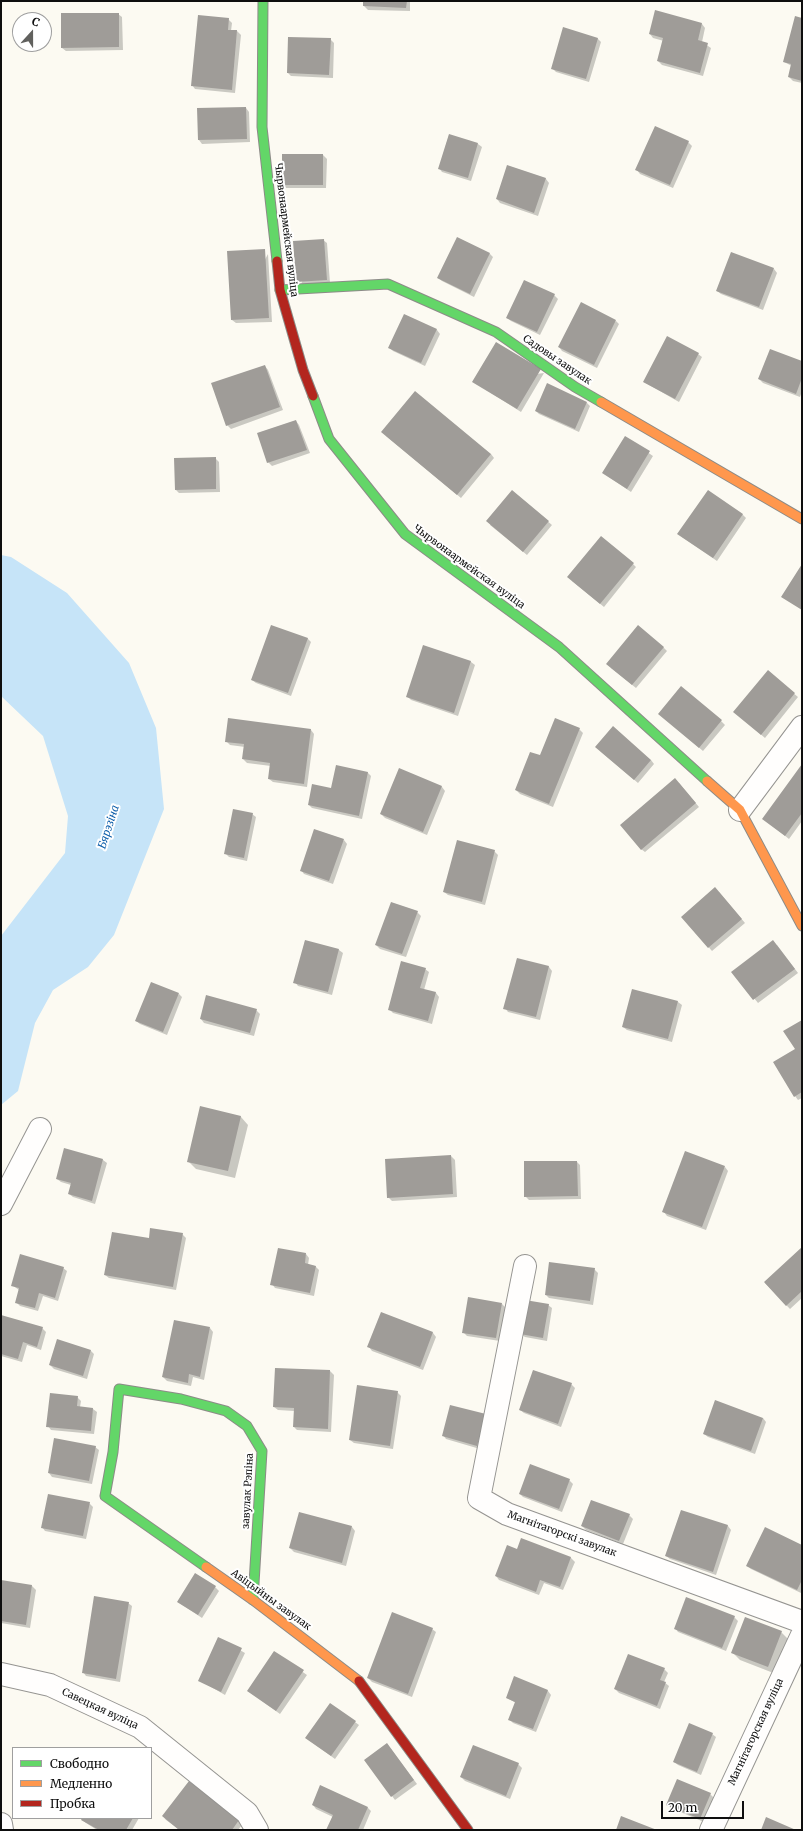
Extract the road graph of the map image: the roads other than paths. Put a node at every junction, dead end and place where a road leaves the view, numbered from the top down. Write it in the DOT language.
graph roads {
  1 [pos="263,1"];
  2 [pos="280,290"];
  3 [pos="802,519"];
  4 [pos="802,727"];
  5 [pos="740,810"];
  6 [pos="802,926"];
  7 [pos="40,1129"];
  8 [pos="1,1204"];
  9 [pos="525,1266"];
  10 [pos="119,1389"];
  11 [pos="253,1600"];
  12 [pos="802,1622"];
  13 [pos="802,1635"];
  14 [pos="1,1674"];
  15 [pos="1,1824"];
  16 [pos="2,1830"];
  17 [pos="257,1830"];
  18 [pos="468,1830"];
  19 [pos="711,1830"];
  1 -- 2 [label="street, Чырвонаармейская вуліца"];
  2 -- 3 [label="street, Садовы завулак"];
  2 -- 5 [label="street, Чырвонаармейская вуліца"];
  4 -- 5 [label="street"];
  5 -- 6 [label="street, Чырвонаармейская вуліца"];
  7 -- 8 [label="street"];
  9 -- 12 [label="street, Магнітагорскі завулак"];
  10 -- 11 [label="street, Авіцыйны завулак"];
  10 -- 11 [label="street, завулак Рэпіна"];
  11 -- 18 [label="street, Авіцыйны завулак"];
  13 -- 19 [label="street, Магнітагорская вуліца"];
  14 -- 17 [label="street, Савецкая вуліца"];
  15 -- 16 [label="street"];
}
